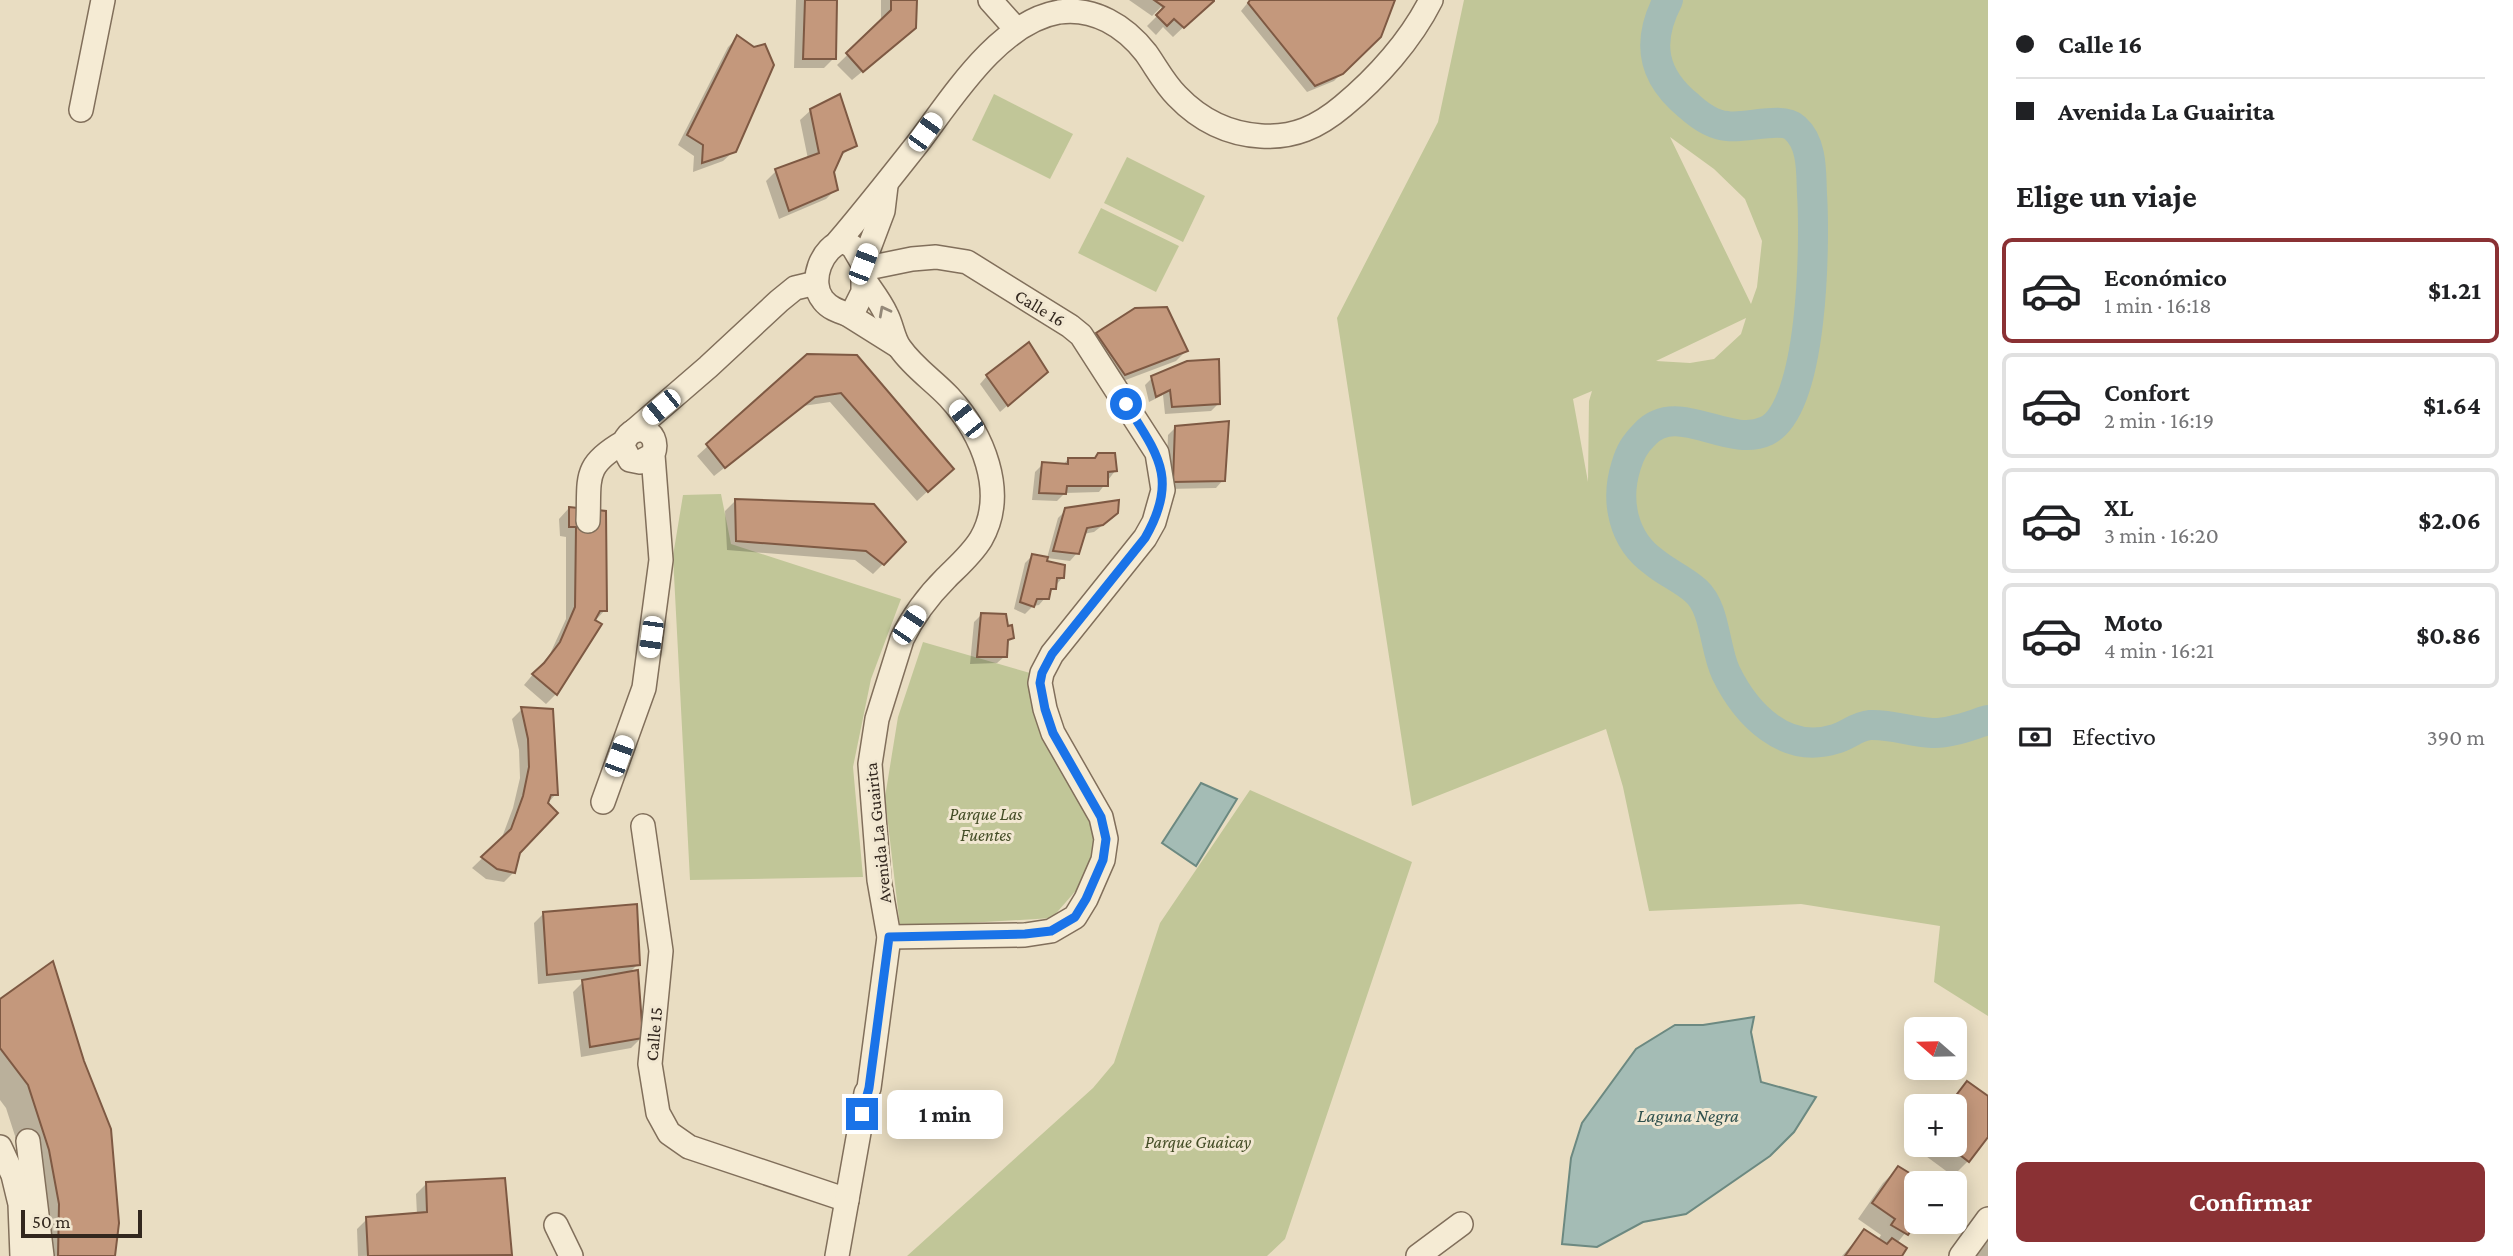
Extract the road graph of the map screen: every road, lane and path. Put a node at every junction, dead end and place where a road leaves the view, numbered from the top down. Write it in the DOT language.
graph roads {
  1 [pos="103,0"];
  2 [pos="990,0"];
  3 [pos="1431,0"];
  4 [pos="1016,29"];
  5 [pos="80,110"];
  6 [pos="886,184"];
  7 [pos="838,242"];
  8 [pos="863,271"];
  9 [pos="816,283"];
  10 [pos="847,314"];
  11 [pos="898,346"];
  12 [pos="674,397"];
  13 [pos="630,444"];
  14 [pos="655,449"];
  15 [pos="588,521"];
  16 [pos="603,802"];
  17 [pos="643,826"];
  18 [pos="889,937"];
  19 [pos="28,1141"];
  20 [pos="0,1147"];
  21 [pos="847,1200"];
  22 [pos="1988,1219"];
  23 [pos="1461,1224"];
  24 [pos="556,1225"];
  25 [pos="22,1256"];
  26 [pos="42,1256"];
  27 [pos="570,1256"];
  28 [pos="838,1256"];
  29 [pos="1418,1256"];
  30 [pos="1961,1256"];
  1 -- 5 [label="street"];
  2 -- 4 [label="street"];
  3 -- 4 [label="street"];
  4 -- 6 [label="street"];
  6 -- 7 [label="street"];
  6 -- 8 [label="street"];
  7 -- 8 [label="street, Avenida La Guairita"];
  7 -- 9 [label="street"];
  8 -- 10 [label="street"];
  11 -- 8 [label="street, Avenida La Guairita, one-way"];
  8 -- 18 [label="street, Calle 16"];
  9 -- 10 [label="street, Avenida La Guairita"];
  9 -- 12 [label="street"];
  10 -- 11 [label="street, Avenida La Guairita"];
  11 -- 18 [label="street, Avenida La Guairita"];
  12 -- 13 [label="street"];
  12 -- 14 [label="street"];
  13 -- 14 [label="street"];
  13 -- 15 [label="street"];
  14 -- 16 [label="street"];
  17 -- 21 [label="street, Calle 15"];
  18 -- 21 [label="street, Avenida La Guairita"];
  19 -- 26 [label="street"];
  20 -- 25 [label="street"];
  21 -- 28 [label="street, Avenida La Guairita"];
  22 -- 30 [label="street"];
  23 -- 29 [label="street"];
  24 -- 27 [label="street"];
}
